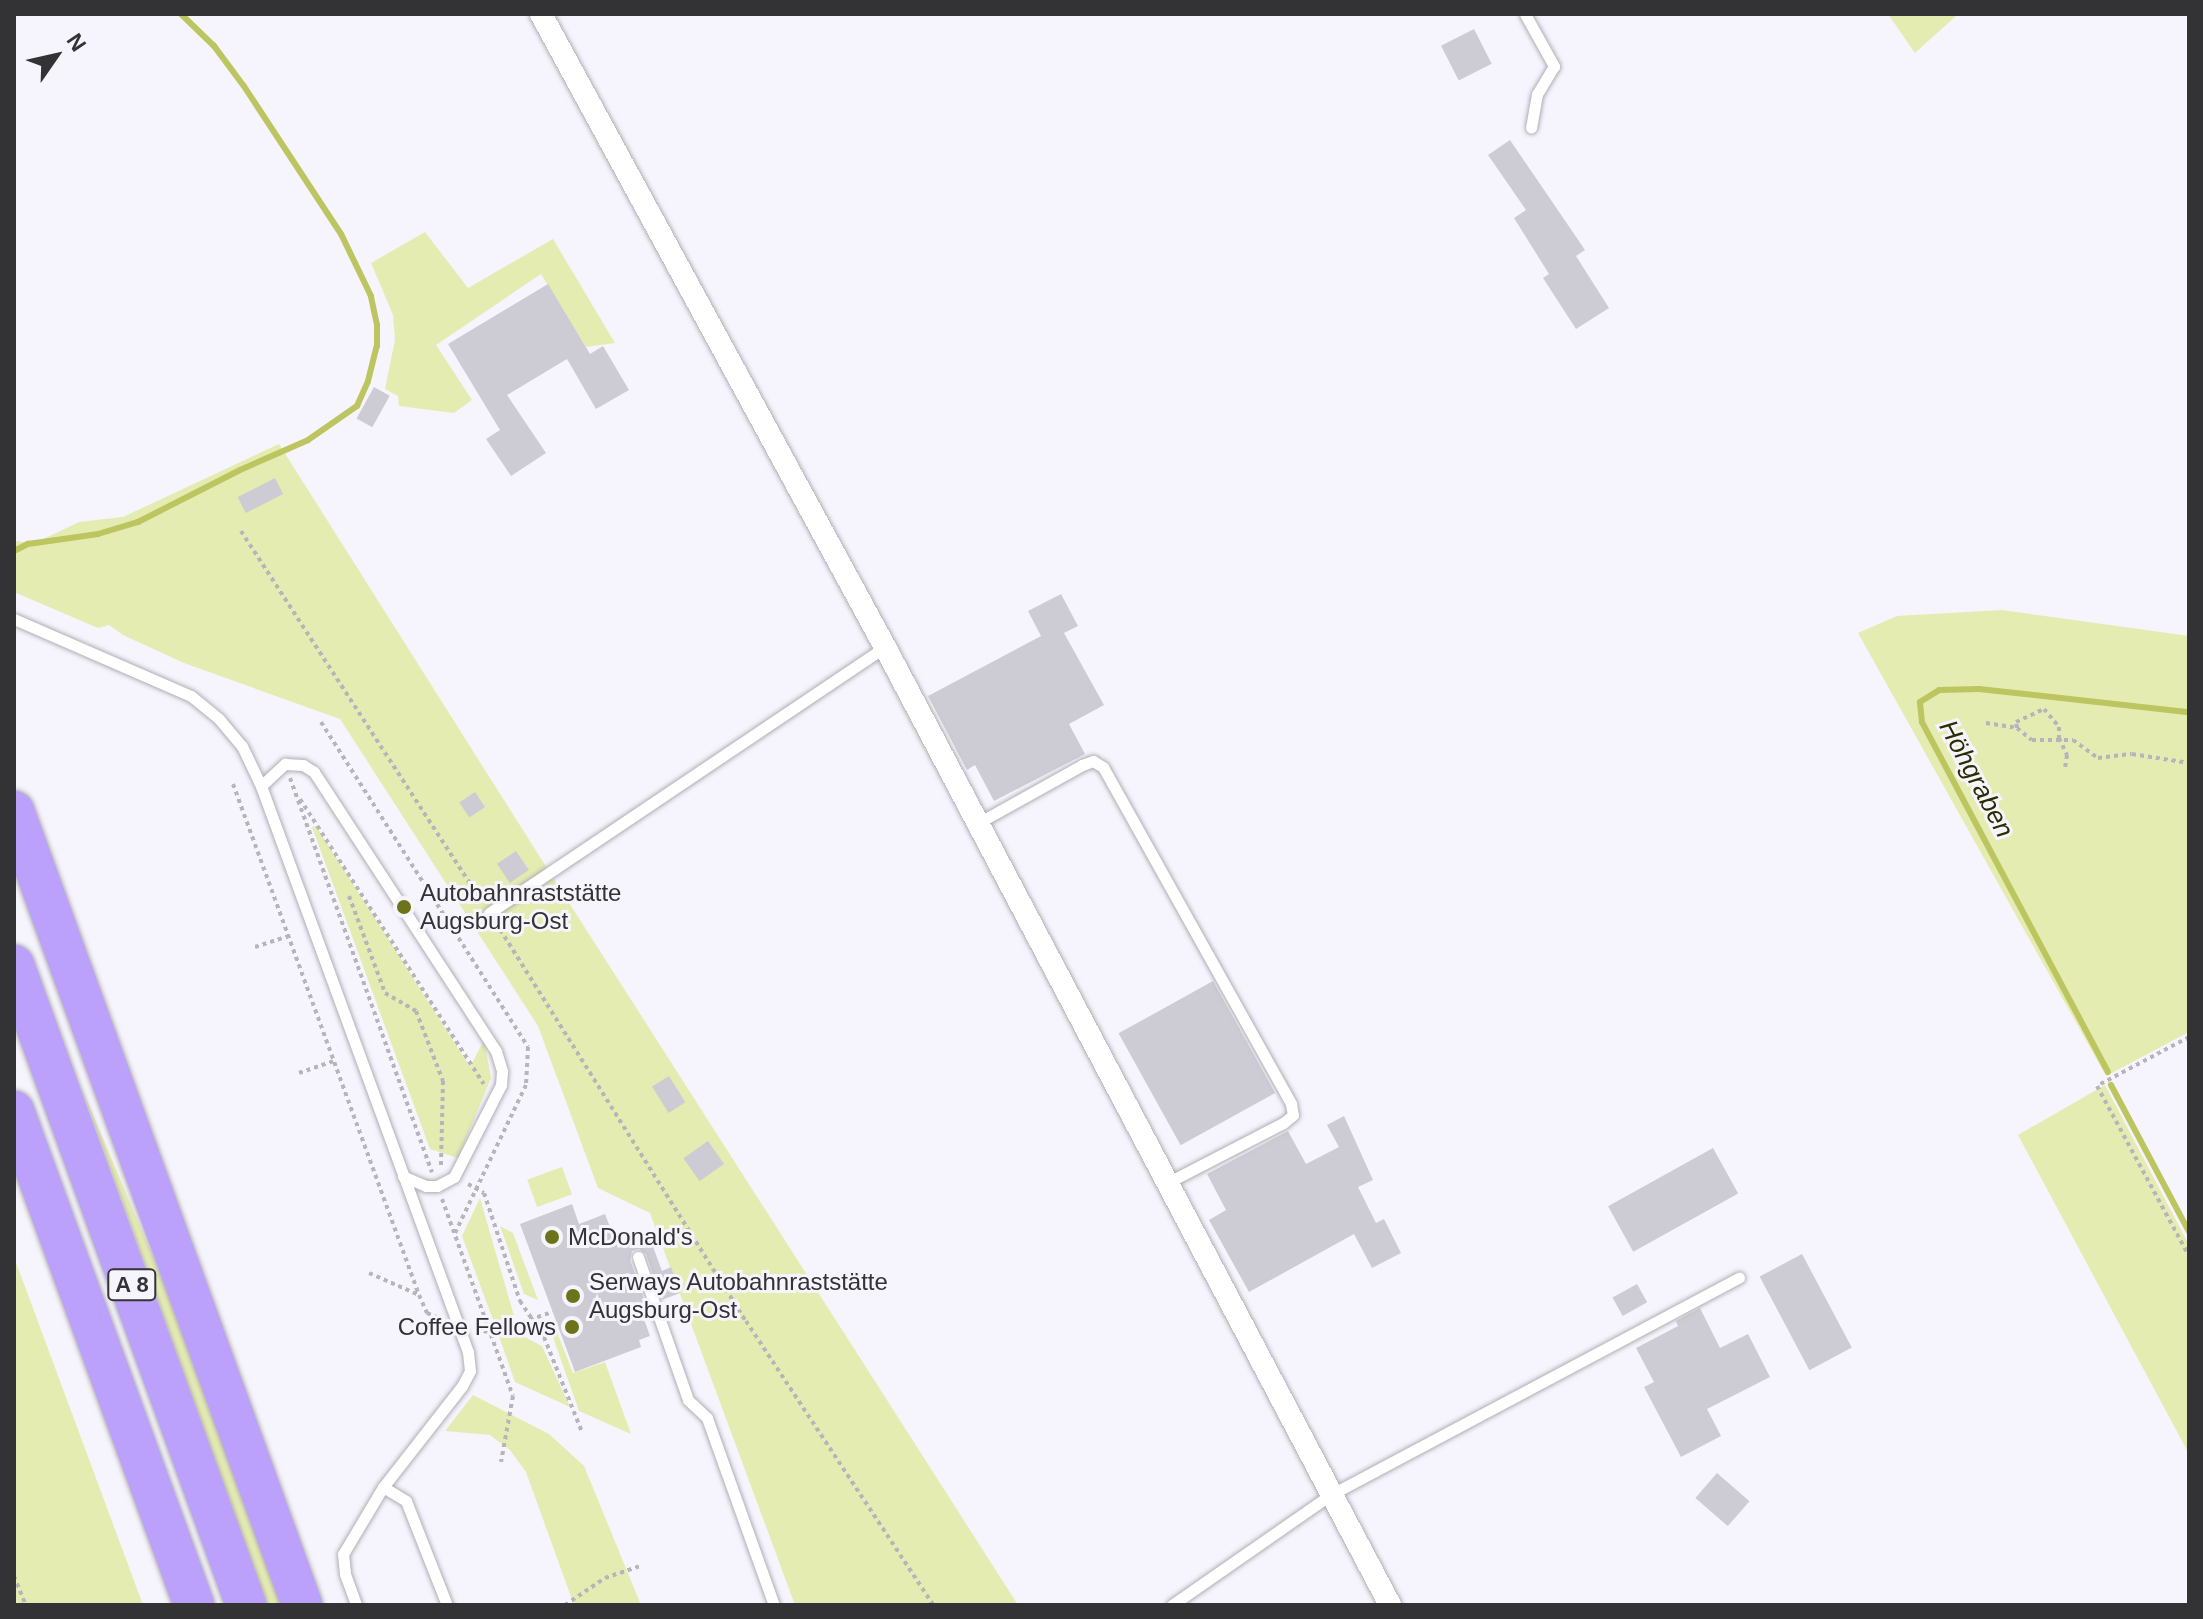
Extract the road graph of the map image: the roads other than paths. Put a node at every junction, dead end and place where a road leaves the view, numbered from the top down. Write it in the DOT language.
graph roads {
  1 [pos="541,14"];
  2 [pos="1525,14"];
  3 [pos="1531,127"];
  4 [pos="14,619"];
  5 [pos="885,647"];
  6 [pos="261,786"];
  7 [pos="14,811"];
  8 [pos="978,823"];
  9 [pos="489,913"];
  10 [pos="14,965"];
  11 [pos="14,1111"];
  12 [pos="403,1176"];
  13 [pos="1167,1183"];
  14 [pos="638,1257"];
  15 [pos="1739,1278"];
  16 [pos="383,1487"];
  17 [pos="1332,1494"];
  18 [pos="164,1524"];
  19 [pos="185,1605"];
  20 [pos="194,1605"];
  21 [pos="246,1605"];
  22 [pos="302,1605"];
  23 [pos="356,1605"];
  24 [pos="447,1605"];
  25 [pos="774,1605"];
  26 [pos="1172,1605"];
  27 [pos="1390,1605"];
  1 -- 5 [label="street"];
  2 -- 3 [label="lane"];
  4 -- 6 [label="lane"];
  5 -- 8 [label="street"];
  5 -- 9 [label="lane"];
  6 -- 12 [label="lane"];
  6 -- 12 [label="lane"];
  7 -- 22 [label="highway"];
  8 -- 13 [label="street"];
  8 -- 13 [label="lane"];
  10 -- 21 [label="highway, A 8"];
  11 -- 18 [label="highway, A 8"];
  12 -- 16 [label="lane"];
  13 -- 17 [label="street"];
  14 -- 25 [label="lane"];
  15 -- 17 [label="lane"];
  16 -- 23 [label="lane"];
  16 -- 24 [label="lane"];
  17 -- 26 [label="lane"];
  17 -- 27 [label="street"];
  18 -- 19 [label="highway"];
  18 -- 20 [label="highway, A 8"];
}
